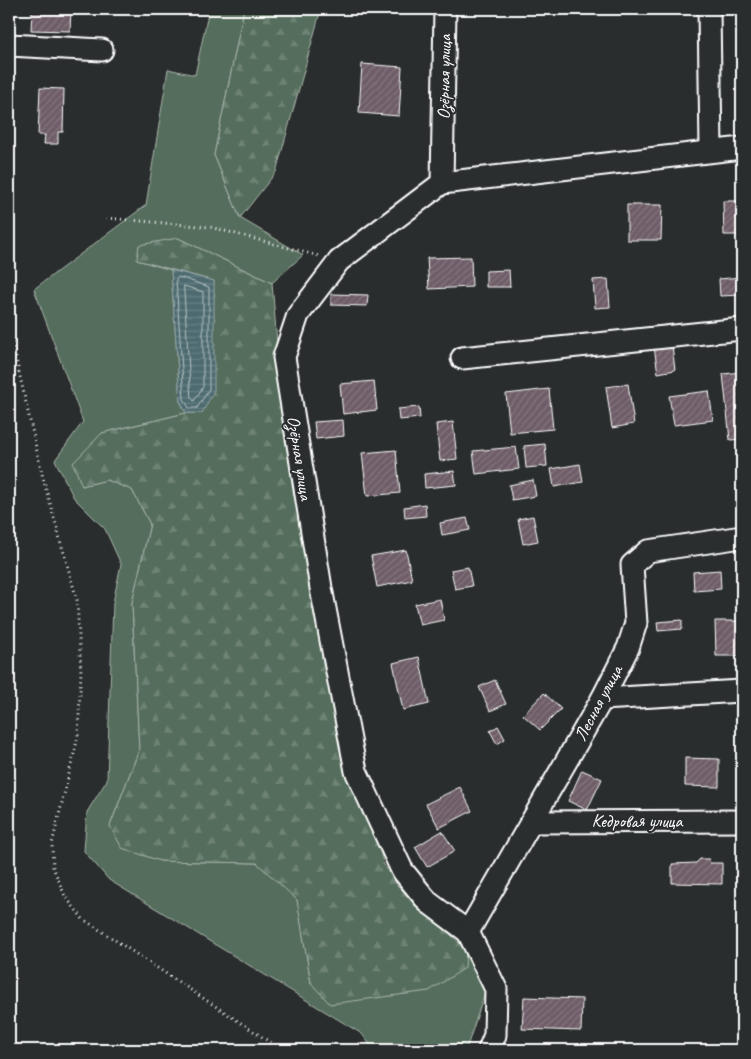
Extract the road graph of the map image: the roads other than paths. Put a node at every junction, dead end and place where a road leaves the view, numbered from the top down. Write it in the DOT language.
graph roads {
  1 [pos="445,9"];
  2 [pos="709,9"];
  3 [pos="9,45"];
  4 [pos="102,50"];
  5 [pos="742,148"];
  6 [pos="711,150"];
  7 [pos="442,184"];
  8 [pos="742,329"];
  9 [pos="462,358"];
  10 [pos="742,537"];
  11 [pos="742,690"];
  12 [pos="602,699"];
  13 [pos="742,821"];
  14 [pos="532,822"];
  15 [pos="468,932"];
  16 [pos="489,1050"];
  1 -- 7 [label="street, Озёрная улица"];
  2 -- 6 [label="street"];
  3 -- 4 [label="street"];
  5 -- 6 [label="street"];
  6 -- 7 [label="street"];
  7 -- 15 [label="street, Озёрная улица"];
  8 -- 9 [label="street"];
  10 -- 12 [label="street, Лесная улица"];
  11 -- 12 [label="street"];
  12 -- 14 [label="street, Лесная улица"];
  13 -- 14 [label="street, Кедровая улица"];
  14 -- 15 [label="street, Лесная улица"];
  15 -- 16 [label="street"];
}
